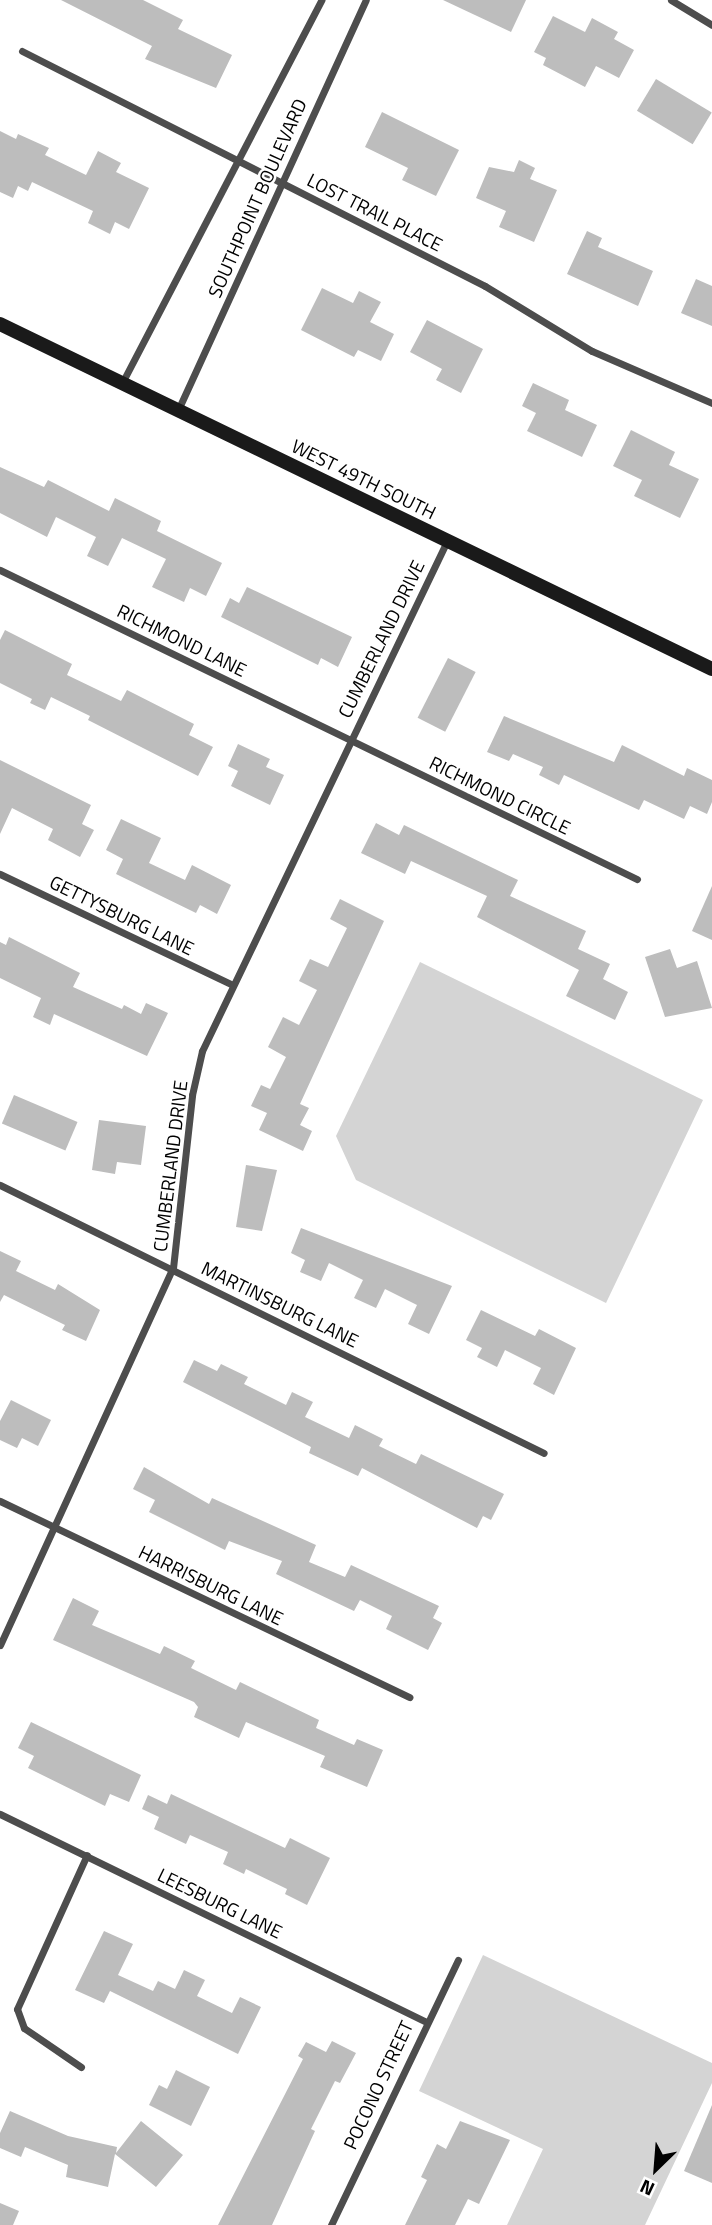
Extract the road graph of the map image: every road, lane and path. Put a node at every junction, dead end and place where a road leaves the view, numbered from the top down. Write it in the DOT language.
graph roads {
  1 [pos="321,0"];
  2 [pos="366,0"];
  3 [pos="671,0"];
  4 [pos="712,25"];
  5 [pos="22,51"];
  6 [pos="240,163"];
  7 [pos="282,181"];
  8 [pos="0,324"];
  9 [pos="122,383"];
  10 [pos="712,404"];
  11 [pos="178,410"];
  12 [pos="447,541"];
  13 [pos="0,570"];
  14 [pos="712,669"];
  15 [pos="349,739"];
  16 [pos="0,874"];
  17 [pos="637,879"];
  18 [pos="231,984"];
  19 [pos="0,1185"];
  20 [pos="173,1268"];
  21 [pos="544,1453"];
  22 [pos="0,1501"];
  23 [pos="54,1527"];
  24 [pos="0,1645"];
  25 [pos="409,1697"];
  26 [pos="0,1814"];
  27 [pos="87,1855"];
  28 [pos="458,1960"];
  29 [pos="425,2021"];
  30 [pos="81,2067"];
  31 [pos="331,2225"];
  1 -- 6 [label="street, SOUTHPOINT BOULEVARD"];
  2 -- 7 [label="street, SOUTHPOINT BOULEVARD"];
  3 -- 4 [label="street"];
  5 -- 6 [label="street, LOST TRAIL PLACE"];
  6 -- 7 [label="street, LOST TRAIL PLACE"];
  6 -- 9 [label="street, SOUTHPOINT BOULEVARD"];
  7 -- 10 [label="street, LOST TRAIL PLACE"];
  7 -- 11 [label="street, SOUTHPOINT BOULEVARD"];
  8 -- 9 [label="street, WEST 49TH SOUTH"];
  9 -- 11 [label="street, WEST 49TH SOUTH"];
  11 -- 12 [label="street, WEST 49TH SOUTH"];
  12 -- 14 [label="street, WEST 49TH SOUTH"];
  12 -- 15 [label="street, CUMBERLAND DRIVE"];
  13 -- 15 [label="street, RICHMOND LANE"];
  15 -- 17 [label="street, RICHMOND CIRCLE"];
  15 -- 18 [label="street, CUMBERLAND DRIVE"];
  16 -- 18 [label="street, GETTYSBURG LANE"];
  18 -- 20 [label="street, CUMBERLAND DRIVE"];
  19 -- 20 [label="street, MARTINSBURG LANE"];
  20 -- 21 [label="street, MARTINSBURG LANE"];
  20 -- 23 [label="street, CUMBERLAND DRIVE"];
  22 -- 23 [label="street, HARRISBURG LANE"];
  23 -- 24 [label="street, CUMBERLAND DRIVE"];
  23 -- 25 [label="street, HARRISBURG LANE"];
  26 -- 27 [label="street, LEESBURG LANE"];
  27 -- 29 [label="street, LEESBURG LANE"];
  27 -- 30 [label="street"];
  28 -- 29 [label="street, POCONO STREET"];
  29 -- 31 [label="street, POCONO STREET"];
}
